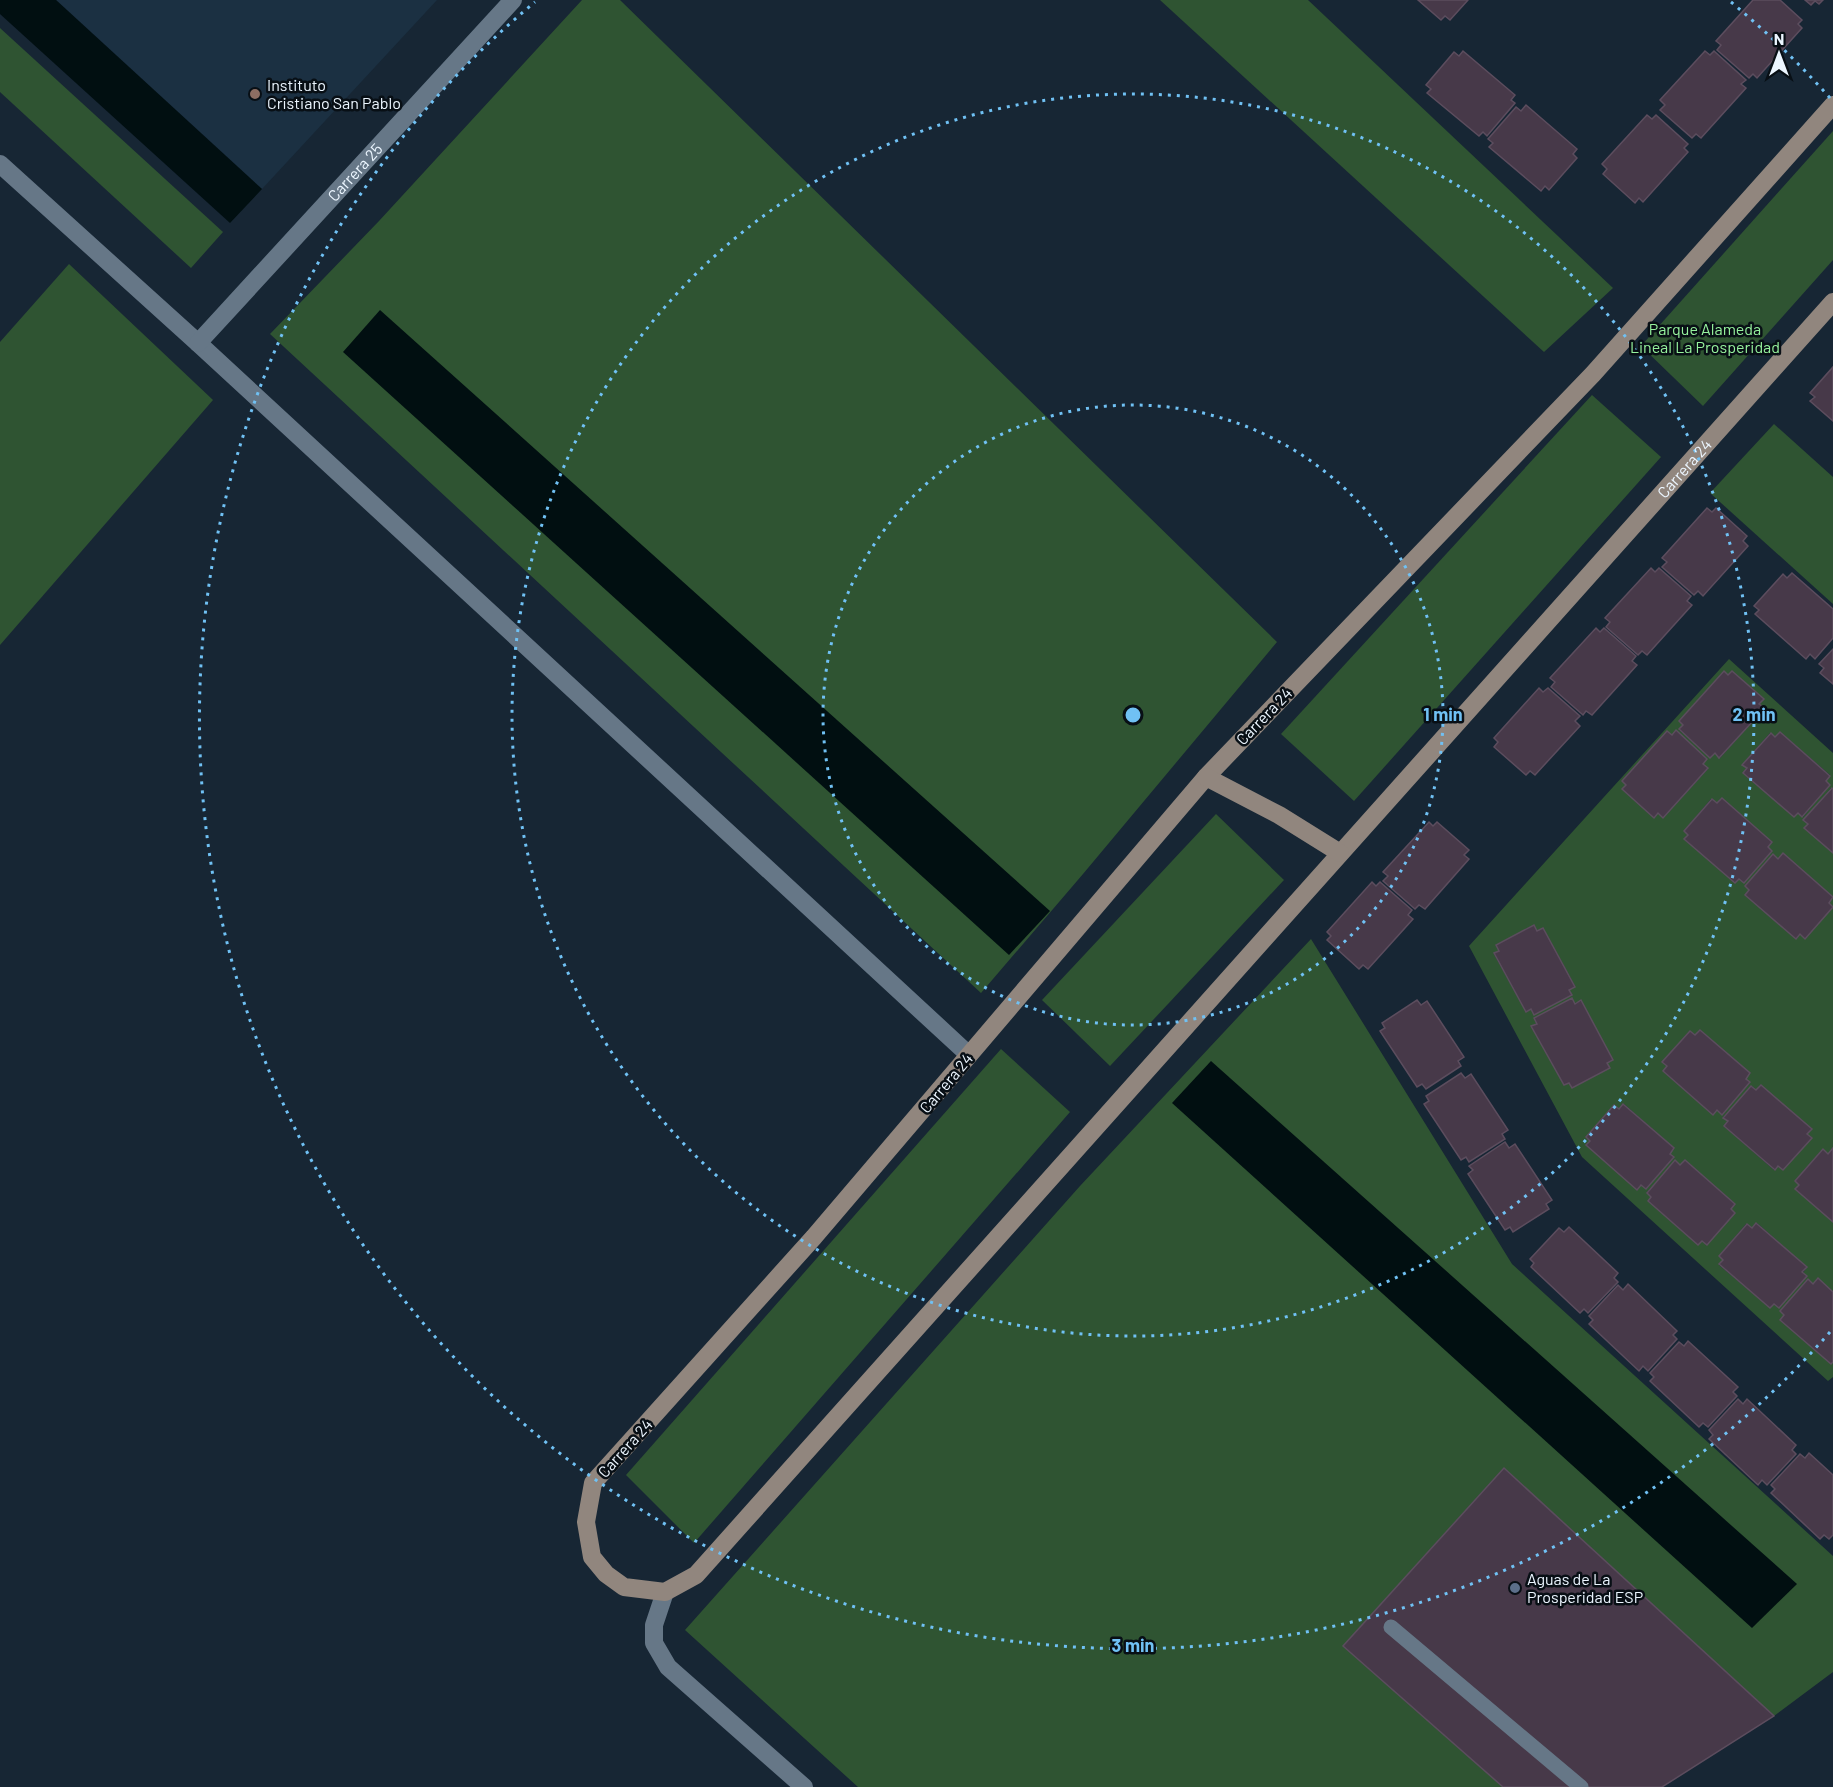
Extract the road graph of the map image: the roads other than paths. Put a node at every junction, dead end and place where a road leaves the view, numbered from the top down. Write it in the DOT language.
graph roads {
  1 [pos="513,0"];
  2 [pos="1833,105"];
  3 [pos="0,164"];
  4 [pos="1833,302"];
  5 [pos="198,343"];
  6 [pos="1206,777"];
  7 [pos="1340,853"];
  8 [pos="969,1055"];
  9 [pos="665,1592"];
  10 [pos="1391,1627"];
  11 [pos="804,1787"];
  12 [pos="1581,1787"];
  1 -- 5 [label="street, Carrera 25"];
  2 -- 6 [label="street, Carrera 24"];
  3 -- 5 [label="street"];
  4 -- 7 [label="street, Carrera 24"];
  5 -- 8 [label="street"];
  6 -- 7 [label="street"];
  6 -- 8 [label="street, Carrera 24"];
  7 -- 9 [label="street, Carrera 24"];
  8 -- 9 [label="street, Carrera 24"];
  9 -- 11 [label="street"];
  10 -- 12 [label="lane"];
}
